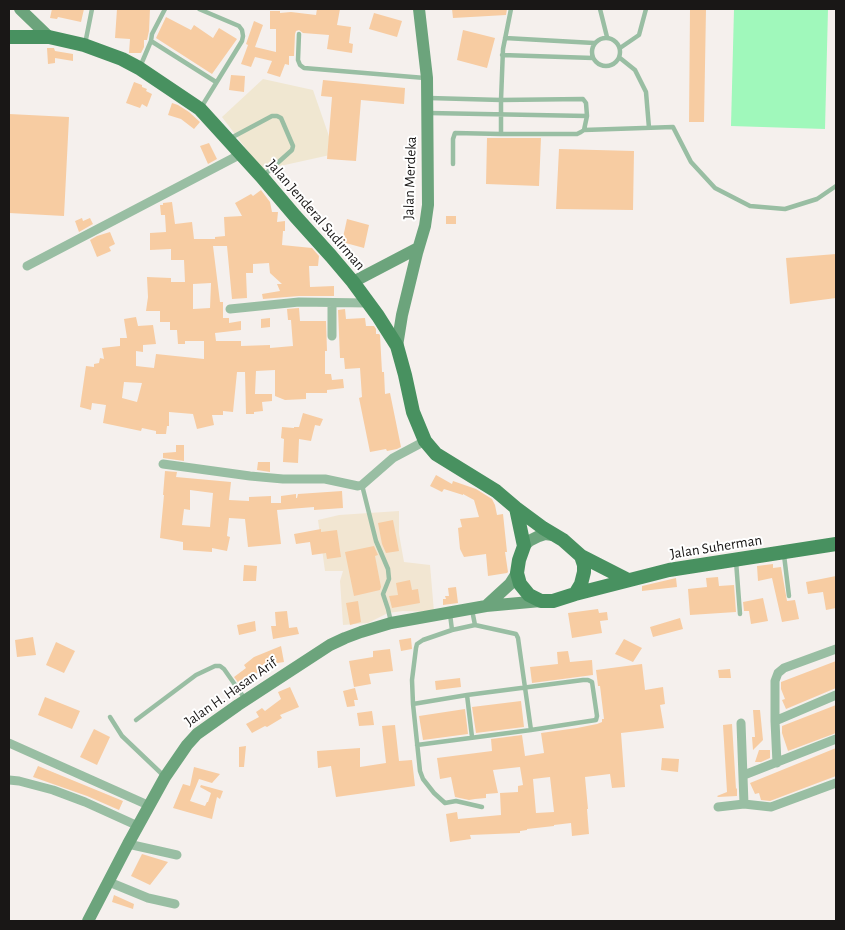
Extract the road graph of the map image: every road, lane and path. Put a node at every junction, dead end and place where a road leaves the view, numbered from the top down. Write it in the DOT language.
graph roads {
  1 [pos="20,9"];
  2 [pos="92,9"];
  3 [pos="165,9"];
  4 [pos="200,9"];
  5 [pos="418,9"];
  6 [pos="511,9"];
  7 [pos="600,9"];
  8 [pos="646,9"];
  9 [pos="299,34"];
  10 [pos="9,36"];
  11 [pos="49,37"];
  12 [pos="607,37"];
  13 [pos="505,38"];
  14 [pos="151,41"];
  15 [pos="594,44"];
  16 [pos="84,45"];
  17 [pos="620,48"];
  18 [pos="502,55"];
  19 [pos="593,58"];
  20 [pos="620,58"];
  21 [pos="139,68"];
  22 [pos="427,78"];
  23 [pos="216,82"];
  24 [pos="427,98"];
  25 [pos="501,100"];
  26 [pos="200,109"];
  27 [pos="428,113"];
  28 [pos="502,114"];
  29 [pos="587,116"];
  30 [pos="649,128"];
  31 [pos="584,130"];
  32 [pos="501,134"];
  33 [pos="228,139"];
  34 [pos="241,154"];
  35 [pos="453,164"];
  36 [pos="261,176"];
  37 [pos="836,186"];
  38 [pos="418,248"];
  39 [pos="27,266"];
  40 [pos="353,282"];
  41 [pos="368,302"];
  42 [pos="332,303"];
  43 [pos="230,309"];
  44 [pos="332,336"];
  45 [pos="397,346"];
  46 [pos="425,441"];
  47 [pos="163,464"];
  48 [pos="362,485"];
  49 [pos="516,508"];
  50 [pos="553,535"];
  51 [pos="836,544"];
  52 [pos="524,546"];
  53 [pos="784,553"];
  54 [pos="581,556"];
  55 [pos="736,560"];
  56 [pos="517,573"];
  57 [pos="628,580"];
  58 [pos="575,594"];
  59 [pos="790,596"];
  60 [pos="540,601"];
  61 [pos="486,606"];
  62 [pos="472,609"];
  63 [pos="449,613"];
  64 [pos="740,614"];
  65 [pos="391,623"];
  66 [pos="475,626"];
  67 [pos="452,630"];
  68 [pos="836,649"];
  69 [pos="525,687"];
  70 [pos="467,695"];
  71 [pos="836,696"];
  72 [pos="246,700"];
  73 [pos="412,704"];
  74 [pos="110,717"];
  75 [pos="136,720"];
  76 [pos="775,721"];
  77 [pos="741,722"];
  78 [pos="531,730"];
  79 [pos="472,738"];
  80 [pos="836,739"];
  81 [pos="9,743"];
  82 [pos="417,745"];
  83 [pos="777,762"];
  84 [pos="744,776"];
  85 [pos="165,777"];
  86 [pos="9,780"];
  87 [pos="836,783"];
  88 [pos="744,804"];
  89 [pos="150,806"];
  90 [pos="482,807"];
  91 [pos="718,807"];
  92 [pos="138,826"];
  93 [pos="128,844"];
  94 [pos="177,855"];
  95 [pos="109,882"];
  96 [pos="175,904"];
  97 [pos="88,921"];
  1 -- 11 [label="main road"];
  2 -- 16 [label="lane"];
  3 -- 14 [label="lane"];
  4 -- 23 [label="lane"];
  5 -- 22 [label="main road, Jalan Merdeka"];
  6 -- 13 [label="lane"];
  7 -- 12 [label="lane"];
  8 -- 17 [label="lane"];
  9 -- 22 [label="lane"];
  10 -- 11 [label="main road, Jalan Jenderal Sudirman"];
  11 -- 16 [label="main road, Jalan Jenderal Sudirman"];
  12 -- 15 [label="lane"];
  12 -- 17 [label="lane"];
  13 -- 15 [label="lane"];
  13 -- 18 [label="lane"];
  14 -- 21 [label="lane"];
  14 -- 23 [label="lane"];
  15 -- 19 [label="lane"];
  16 -- 21 [label="main road, Jalan Jenderal Sudirman"];
  17 -- 20 [label="lane"];
  18 -- 19 [label="lane"];
  18 -- 25 [label="lane"];
  19 -- 20 [label="lane"];
  20 -- 30 [label="lane"];
  21 -- 26 [label="main road, Jalan Jenderal Sudirman"];
  22 -- 24 [label="main road, Jalan Merdeka"];
  23 -- 26 [label="lane"];
  24 -- 25 [label="lane"];
  24 -- 27 [label="main road, Jalan Merdeka"];
  25 -- 28 [label="lane"];
  25 -- 29 [label="lane"];
  26 -- 33 [label="main road, Jalan Jenderal Sudirman"];
  27 -- 28 [label="lane"];
  27 -- 38 [label="main road, Jalan Merdeka"];
  28 -- 29 [label="lane"];
  28 -- 32 [label="lane"];
  29 -- 31 [label="lane"];
  30 -- 31 [label="lane"];
  30 -- 37 [label="lane"];
  31 -- 32 [label="lane"];
  32 -- 35 [label="lane"];
  33 -- 34 [label="main road, Jalan Jenderal Sudirman"];
  33 -- 36 [label="lane"];
  34 -- 36 [label="main road, Jalan Jenderal Sudirman"];
  34 -- 39 [label="street"];
  36 -- 40 [label="main road, Jalan Jenderal Sudirman"];
  38 -- 40 [label="main road"];
  38 -- 45 [label="main road, Jalan Merdeka"];
  40 -- 41 [label="main road, Jalan Jenderal Sudirman"];
  41 -- 42 [label="street"];
  41 -- 45 [label="main road, Jalan Jenderal Sudirman"];
  42 -- 43 [label="street"];
  42 -- 44 [label="street"];
  45 -- 46 [label="main road, Jalan Jenderal Sudirman"];
  46 -- 48 [label="street"];
  46 -- 49 [label="main road, Jalan Jenderal Sudirman"];
  47 -- 48 [label="street"];
  48 -- 65 [label="lane"];
  49 -- 50 [label="main road, Jalan Jenderal Sudirman"];
  49 -- 52 [label="main road"];
  50 -- 52 [label="main road"];
  50 -- 54 [label="main road"];
  51 -- 53 [label="main road, Jalan Suherman"];
  52 -- 56 [label="main road"];
  53 -- 55 [label="main road, Jalan Suherman"];
  53 -- 59 [label="lane"];
  54 -- 57 [label="main road"];
  54 -- 58 [label="main road"];
  55 -- 57 [label="main road, Jalan Suherman"];
  55 -- 64 [label="lane"];
  56 -- 60 [label="main road"];
  56 -- 61 [label="main road"];
  57 -- 58 [label="main road, Jalan Suherman"];
  58 -- 60 [label="main road"];
  60 -- 61 [label="main road, Jalan H. Hasan Arif"];
  61 -- 62 [label="main road, Jalan H. Hasan Arif"];
  62 -- 63 [label="main road, Jalan H. Hasan Arif"];
  62 -- 66 [label="lane"];
  63 -- 65 [label="main road, Jalan H. Hasan Arif"];
  63 -- 67 [label="lane"];
  65 -- 72 [label="main road, Jalan H. Hasan Arif"];
  66 -- 67 [label="lane"];
  66 -- 69 [label="lane"];
  67 -- 73 [label="lane"];
  68 -- 76 [label="street"];
  69 -- 70 [label="lane"];
  69 -- 78 [label="lane"];
  69 -- 78 [label="lane"];
  70 -- 73 [label="lane"];
  70 -- 79 [label="lane"];
  71 -- 76 [label="street"];
  72 -- 75 [label="lane"];
  72 -- 85 [label="main road, Jalan H. Hasan Arif"];
  73 -- 82 [label="lane"];
  74 -- 85 [label="lane"];
  76 -- 83 [label="street"];
  77 -- 84 [label="street"];
  78 -- 79 [label="lane"];
  79 -- 82 [label="lane"];
  80 -- 83 [label="street"];
  81 -- 89 [label="street"];
  82 -- 90 [label="lane"];
  83 -- 84 [label="street"];
  84 -- 88 [label="street"];
  85 -- 89 [label="main road, Jalan H. Hasan Arif"];
  86 -- 92 [label="street"];
  87 -- 88 [label="street"];
  88 -- 91 [label="street"];
  89 -- 92 [label="main road, Jalan H. Hasan Arif"];
  92 -- 93 [label="main road, Jalan H. Hasan Arif"];
  93 -- 94 [label="street"];
  93 -- 95 [label="main road, Jalan H. Hasan Arif"];
  95 -- 96 [label="street"];
  95 -- 97 [label="main road, Jalan H. Hasan Arif"];
}
